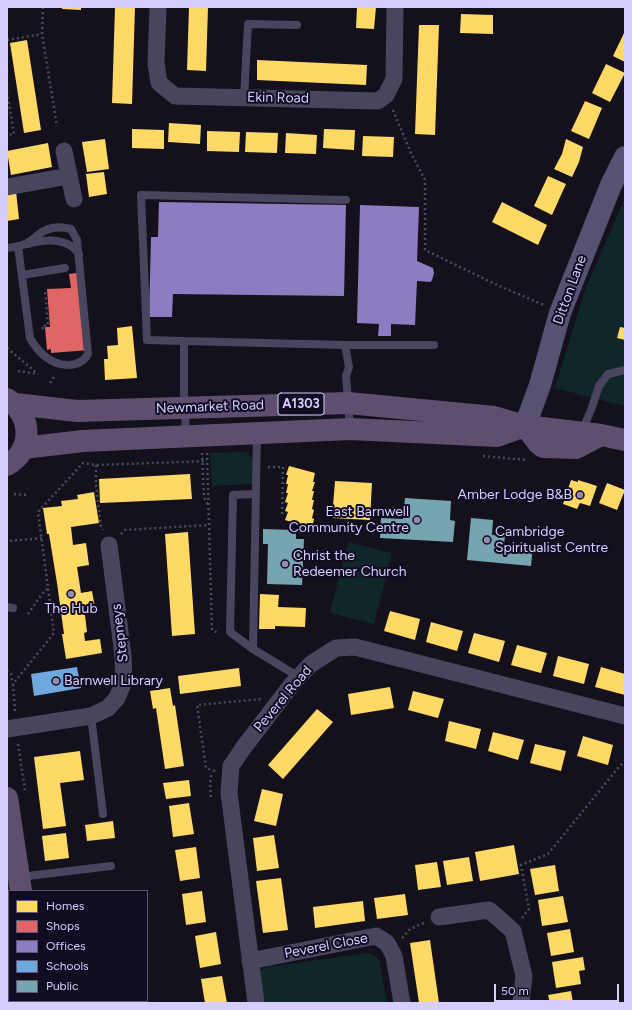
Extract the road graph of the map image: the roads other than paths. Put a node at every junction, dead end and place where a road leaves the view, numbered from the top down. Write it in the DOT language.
graph roads {
  1 [pos="158,7"];
  2 [pos="395,7"];
  3 [pos="297,26"];
  4 [pos="244,98"];
  5 [pos="64,151"];
  6 [pos="625,157"];
  7 [pos="69,176"];
  8 [pos="7,187"];
  9 [pos="74,199"];
  10 [pos="346,200"];
  11 [pos="22,245"];
  12 [pos="7,248"];
  13 [pos="79,254"];
  14 [pos="65,268"];
  15 [pos="22,275"];
  16 [pos="184,341"];
  17 [pos="345,345"];
  18 [pos="434,345"];
  19 [pos="625,370"];
  20 [pos="9,400"];
  21 [pos="348,403"];
  22 [pos="184,407"];
  23 [pos="525,426"];
  24 [pos="350,429"];
  25 [pos="257,433"];
  26 [pos="591,434"];
  27 [pos="625,440"];
  28 [pos="194,441"];
  29 [pos="13,469"];
  30 [pos="256,494"];
  31 [pos="109,545"];
  32 [pos="253,649"];
  33 [pos="299,677"];
  34 [pos="91,716"];
  35 [pos="625,716"];
  36 [pos="11,728"];
  37 [pos="16,796"];
  38 [pos="103,814"];
  39 [pos="112,866"];
  40 [pos="20,884"];
  41 [pos="439,917"];
  42 [pos="250,961"];
  43 [pos="256,1003"];
  44 [pos="402,1003"];
  45 [pos="521,1003"];
  1 -- 4 [label="street, Ekin Road"];
  2 -- 4 [label="street, Ekin Road"];
  3 -- 4 [label="lane"];
  5 -- 7 [label="street"];
  6 -- 23 [label="main road, Ditton Lane"];
  7 -- 8 [label="street"];
  7 -- 9 [label="street"];
  10 -- 16 [label="lane"];
  11 -- 12 [label="lane"];
  11 -- 13 [label="lane"];
  11 -- 13 [label="lane"];
  11 -- 15 [label="lane"];
  13 -- 15 [label="lane"];
  14 -- 15 [label="lane"];
  16 -- 17 [label="lane"];
  16 -- 22 [label="lane"];
  17 -- 18 [label="lane"];
  17 -- 21 [label="lane"];
  19 -- 26 [label="lane"];
  20 -- 22 [label="main road, Newmarket Road / A1303"];
  20 -- 29 [label="main road, Newmarket Road"];
  21 -- 22 [label="main road, Newmarket Road / A1303"];
  21 -- 23 [label="main road, Newmarket Road / A1303"];
  21 -- 24 [label="lane"];
  22 -- 28 [label="lane"];
  23 -- 24 [label="main road, Newmarket Road / A1303"];
  23 -- 26 [label="main road"];
  24 -- 25 [label="main road, Newmarket Road / A1303"];
  25 -- 28 [label="main road, Newmarket Road / A1303"];
  25 -- 30 [label="lane"];
  26 -- 27 [label="main road"];
  28 -- 29 [label="main road, Newmarket Road / A1303"];
  30 -- 32 [label="lane"];
  30 -- 32 [label="lane"];
  31 -- 34 [label="street, Stepneys"];
  32 -- 33 [label="lane"];
  33 -- 35 [label="street, Peverel Road"];
  33 -- 42 [label="street, Peverel Road"];
  34 -- 36 [label="street, Stepneys"];
  34 -- 38 [label="lane"];
  37 -- 40 [label="main road"];
  39 -- 40 [label="lane"];
  41 -- 45 [label="street"];
  42 -- 43 [label="street, Peverel Road"];
  42 -- 44 [label="street, Peverel Close"];
}
